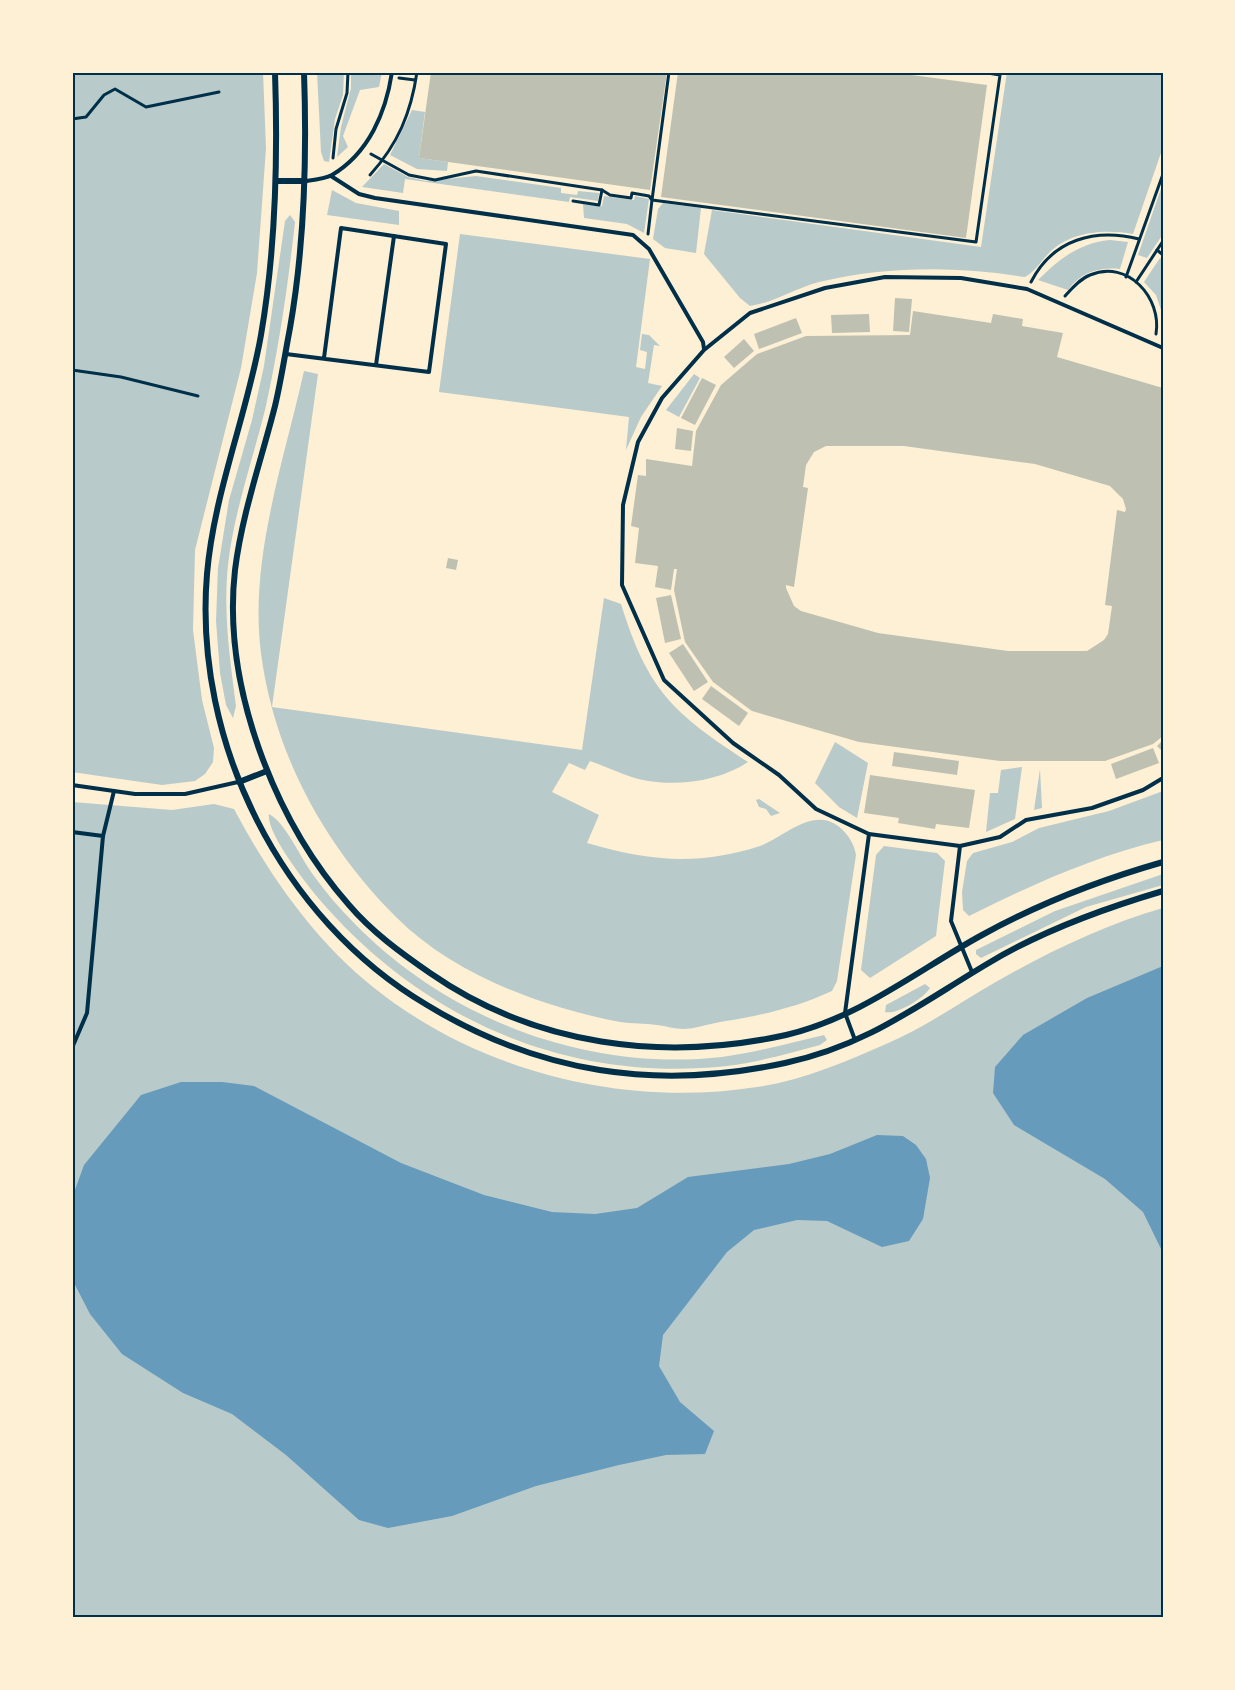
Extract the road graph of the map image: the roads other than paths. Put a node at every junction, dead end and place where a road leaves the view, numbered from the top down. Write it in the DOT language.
graph roads {
  1 [pos="275,72"];
  2 [pos="304,72"];
  3 [pos="391,74"];
  4 [pos="331,176"];
  5 [pos="277,181"];
  6 [pos="305,181"];
  7 [pos="393,236"];
  8 [pos="1163,348"];
  9 [pos="704,350"];
  10 [pos="285,353"];
  11 [pos="324,358"];
  12 [pos="376,365"];
  13 [pos="267,771"];
  14 [pos="1163,778"];
  15 [pos="239,782"];
  16 [pos="72,785"];
  17 [pos="114,791"];
  18 [pos="72,832"];
  19 [pos="869,834"];
  20 [pos="103,836"];
  21 [pos="960,846"];
  22 [pos="1163,862"];
  23 [pos="1163,891"];
  24 [pos="961,948"];
  25 [pos="972,973"];
  26 [pos="845,1013"];
  27 [pos="855,1041"];
  28 [pos="72,1048"];
  1 -- 5 [label="street"];
  2 -- 6 [label="street"];
  3 -- 4 [label="lane"];
  4 -- 6 [label="lane"];
  4 -- 9 [label="lane"];
  5 -- 6 [label="street"];
  5 -- 15 [label="street"];
  6 -- 10 [label="street"];
  7 -- 11 [label="lane"];
  7 -- 12 [label="lane"];
  7 -- 12 [label="lane"];
  8 -- 9 [label="lane"];
  9 -- 19 [label="lane"];
  10 -- 11 [label="lane"];
  10 -- 13 [label="street"];
  11 -- 12 [label="lane"];
  13 -- 15 [label="street"];
  13 -- 26 [label="street"];
  14 -- 21 [label="lane"];
  15 -- 17 [label="lane"];
  15 -- 27 [label="street"];
  16 -- 17 [label="lane"];
  17 -- 20 [label="lane"];
  18 -- 20 [label="lane"];
  19 -- 21 [label="lane"];
  19 -- 26 [label="lane"];
  20 -- 28 [label="lane"];
  21 -- 24 [label="lane"];
  22 -- 24 [label="street"];
  23 -- 25 [label="street"];
  24 -- 25 [label="lane"];
  24 -- 26 [label="street"];
  25 -- 27 [label="street"];
  26 -- 27 [label="lane"];
}
